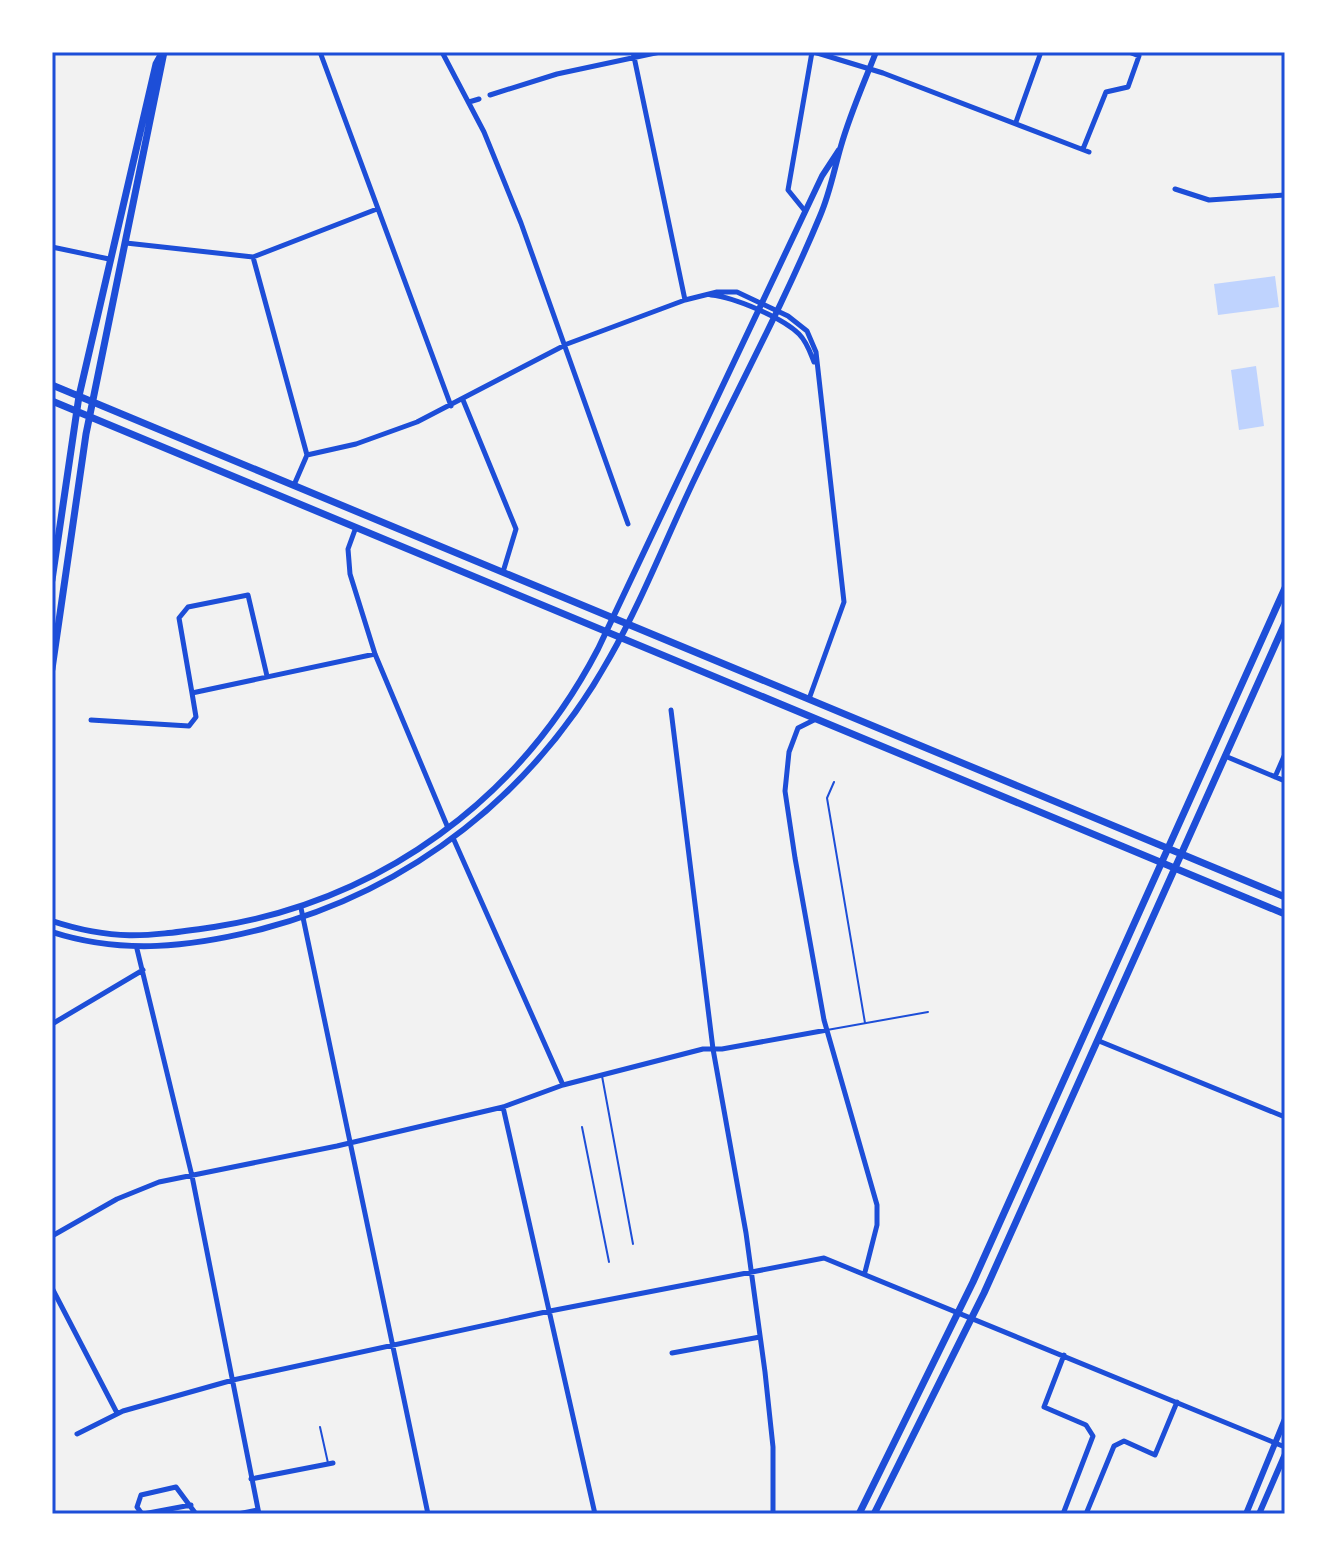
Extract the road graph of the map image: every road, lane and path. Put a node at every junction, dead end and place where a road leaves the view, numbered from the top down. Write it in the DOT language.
graph roads {
  1 [pos="163,52"];
  2 [pos="320,52"];
  3 [pos="442,52"];
  4 [pos="660,52"];
  5 [pos="813,52"];
  6 [pos="876,52"];
  7 [pos="1041,52"];
  8 [pos="1129,52"];
  9 [pos="634,54"];
  10 [pos="869,69"];
  11 [pos="490,95"];
  12 [pos="479,99"];
  13 [pos="469,102"];
  14 [pos="1016,122"];
  15 [pos="841,147"];
  16 [pos="1175,189"];
  17 [pos="1285,195"];
  18 [pos="377,209"];
  19 [pos="806,212"];
  20 [pos="126,243"];
  21 [pos="52,247"];
  22 [pos="253,257"];
  23 [pos="109,259"];
  24 [pos="704,294"];
  25 [pos="685,300"];
  26 [pos="763,304"];
  27 [pos="776,310"];
  28 [pos="759,312"];
  29 [pos="772,318"];
  30 [pos="567,344"];
  31 [pos="816,367"];
  32 [pos="52,385"];
  33 [pos="463,400"];
  34 [pos="52,401"];
  35 [pos="77,404"];
  36 [pos="451,406"];
  37 [pos="91,409"];
  38 [pos="307,455"];
  39 [pos="294,485"];
  40 [pos="628,524"];
  41 [pos="356,527"];
  42 [pos="503,572"];
  43 [pos="52,580"];
  44 [pos="1285,588"];
  45 [pos="614,618"];
  46 [pos="1285,623"];
  47 [pos="628,624"];
  48 [pos="607,632"];
  49 [pos="621,637"];
  50 [pos="375,654"];
  51 [pos="52,669"];
  52 [pos="267,676"];
  53 [pos="192,693"];
  54 [pos="809,699"];
  55 [pos="789,707"];
  56 [pos="671,710"];
  57 [pos="817,718"];
  58 [pos="91,720"];
  59 [pos="798,728"];
  60 [pos="1285,754"];
  61 [pos="1225,756"];
  62 [pos="1275,777"];
  63 [pos="1285,781"];
  64 [pos="834,782"];
  65 [pos="449,829"];
  66 [pos="454,840"];
  67 [pos="1169,849"];
  68 [pos="1181,854"];
  69 [pos="1163,862"];
  70 [pos="1175,868"];
  71 [pos="1285,897"];
  72 [pos="301,908"];
  73 [pos="1285,914"];
  74 [pos="304,918"];
  75 [pos="52,921"];
  76 [pos="52,932"];
  77 [pos="137,949"];
  78 [pos="143,970"];
  79 [pos="928,1012"];
  80 [pos="865,1023"];
  81 [pos="52,1024"];
  82 [pos="827,1030"];
  83 [pos="1099,1041"];
  84 [pos="713,1049"];
  85 [pos="601,1075"];
  86 [pos="563,1085"];
  87 [pos="503,1107"];
  88 [pos="1285,1117"];
  89 [pos="582,1127"];
  90 [pos="352,1143"];
  91 [pos="192,1176"];
  92 [pos="52,1236"];
  93 [pos="633,1244"];
  94 [pos="609,1262"];
  95 [pos="752,1270"];
  96 [pos="865,1272"];
  97 [pos="52,1288"];
  98 [pos="550,1311"];
  99 [pos="959,1312"];
  100 [pos="972,1317"];
  101 [pos="760,1337"];
  102 [pos="395,1345"];
  103 [pos="672,1353"];
  104 [pos="1064,1355"];
  105 [pos="233,1380"];
  106 [pos="1177,1402"];
  107 [pos="117,1413"];
  108 [pos="1285,1419"];
  109 [pos="320,1427"];
  110 [pos="77,1434"];
  111 [pos="1275,1443"];
  112 [pos="1285,1447"];
  113 [pos="1285,1454"];
  114 [pos="331,1463"];
  115 [pos="251,1479"];
  116 [pos="191,1505"];
  117 [pos="258,1512"];
  118 [pos="143,1514"];
  119 [pos="196,1514"];
  120 [pos="238,1514"];
  121 [pos="428,1514"];
  122 [pos="595,1514"];
  123 [pos="773,1514"];
  124 [pos="859,1514"];
  125 [pos="874,1514"];
  126 [pos="1063,1514"];
  127 [pos="1086,1514"];
  128 [pos="1246,1514"];
  129 [pos="1259,1514"];
  1 -- 20 [label="main road"];
  1 -- 23 [label="main road"];
  2 -- 18 [label="street"];
  3 -- 13 [label="street"];
  4 -- 9 [label="street"];
  5 -- 10 [label="street"];
  5 -- 19 [label="street"];
  6 -- 10 [label="street"];
  7 -- 14 [label="street"];
  8 -- 14 [label="street"];
  9 -- 11 [label="street"];
  9 -- 25 [label="street"];
  10 -- 14 [label="street"];
  10 -- 15 [label="street"];
  12 -- 13 [label="street"];
  13 -- 30 [label="street"];
  15 -- 19 [label="street"];
  15 -- 27 [label="street"];
  16 -- 17 [label="street"];
  18 -- 22 [label="street"];
  18 -- 36 [label="street"];
  19 -- 26 [label="street"];
  20 -- 22 [label="street"];
  20 -- 37 [label="main road"];
  21 -- 23 [label="street"];
  22 -- 38 [label="street"];
  23 -- 35 [label="main road"];
  24 -- 25 [label="street"];
  24 -- 26 [label="street"];
  24 -- 28 [label="street"];
  25 -- 30 [label="street"];
  26 -- 27 [label="street"];
  26 -- 28 [label="street"];
  27 -- 29 [label="street"];
  27 -- 31 [label="street"];
  28 -- 29 [label="street"];
  28 -- 45 [label="street"];
  29 -- 31 [label="street"];
  29 -- 47 [label="street"];
  30 -- 33 [label="street"];
  30 -- 40 [label="street"];
  31 -- 54 [label="street"];
  32 -- 35 [label="main road"];
  33 -- 36 [label="street"];
  33 -- 42 [label="street"];
  34 -- 35 [label="main road"];
  35 -- 37 [label="main road"];
  35 -- 37 [label="main road"];
  35 -- 43 [label="main road"];
  36 -- 38 [label="street"];
  37 -- 39 [label="main road"];
  37 -- 41 [label="main road"];
  37 -- 51 [label="main road"];
  38 -- 39 [label="street"];
  39 -- 42 [label="main road"];
  41 -- 48 [label="main road"];
  41 -- 50 [label="street"];
  42 -- 45 [label="main road"];
  44 -- 67 [label="main road"];
  45 -- 47 [label="main road"];
  45 -- 48 [label="street"];
  46 -- 61 [label="main road"];
  47 -- 49 [label="street"];
  47 -- 54 [label="main road"];
  48 -- 49 [label="main road"];
  48 -- 65 [label="street"];
  49 -- 55 [label="main road"];
  49 -- 66 [label="street"];
  50 -- 52 [label="street"];
  50 -- 65 [label="street"];
  52 -- 53 [label="street"];
  52 -- 53 [label="street"];
  53 -- 58 [label="street"];
  54 -- 67 [label="main road"];
  55 -- 57 [label="main road"];
  55 -- 59 [label="street"];
  56 -- 84 [label="street"];
  57 -- 59 [label="street"];
  57 -- 69 [label="main road"];
  59 -- 82 [label="street"];
  60 -- 62 [label="street"];
  61 -- 62 [label="street"];
  61 -- 68 [label="main road"];
  62 -- 63 [label="street"];
  64 -- 80 [label="lane"];
  65 -- 72 [label="street"];
  66 -- 74 [label="street"];
  66 -- 86 [label="street"];
  67 -- 68 [label="main road"];
  67 -- 69 [label="main road"];
  68 -- 70 [label="main road"];
  68 -- 71 [label="main road"];
  69 -- 70 [label="main road"];
  69 -- 99 [label="main road"];
  70 -- 73 [label="main road"];
  70 -- 83 [label="main road"];
  72 -- 74 [label="street"];
  72 -- 75 [label="street"];
  74 -- 77 [label="street"];
  74 -- 90 [label="street"];
  76 -- 77 [label="street"];
  77 -- 78 [label="street"];
  78 -- 81 [label="street"];
  78 -- 91 [label="street"];
  79 -- 80 [label="lane"];
  80 -- 82 [label="lane"];
  82 -- 84 [label="street"];
  82 -- 96 [label="street"];
  83 -- 88 [label="street"];
  83 -- 100 [label="main road"];
  84 -- 85 [label="street"];
  84 -- 95 [label="street"];
  85 -- 86 [label="street"];
  85 -- 93 [label="lane"];
  86 -- 87 [label="street"];
  87 -- 90 [label="street"];
  87 -- 98 [label="street"];
  89 -- 94 [label="lane"];
  90 -- 91 [label="street"];
  90 -- 102 [label="street"];
  91 -- 92 [label="street"];
  91 -- 105 [label="street"];
  95 -- 96 [label="street"];
  95 -- 98 [label="street"];
  95 -- 101 [label="street"];
  96 -- 99 [label="street"];
  97 -- 107 [label="street"];
  98 -- 102 [label="street"];
  98 -- 122 [label="street"];
  99 -- 100 [label="street"];
  99 -- 124 [label="main road"];
  100 -- 104 [label="street"];
  100 -- 125 [label="main road"];
  101 -- 103 [label="street"];
  101 -- 123 [label="street"];
  102 -- 105 [label="street"];
  102 -- 121 [label="street"];
  104 -- 106 [label="street"];
  104 -- 126 [label="street"];
  105 -- 107 [label="street"];
  105 -- 115 [label="street"];
  106 -- 111 [label="street"];
  106 -- 127 [label="street"];
  107 -- 110 [label="street"];
  108 -- 111 [label="street"];
  109 -- 114 [label="lane"];
  111 -- 112 [label="street"];
  111 -- 128 [label="street"];
  113 -- 129 [label="street"];
  114 -- 115 [label="street"];
  115 -- 117 [label="street"];
  116 -- 118 [label="street"];
  116 -- 118 [label="street"];
  116 -- 119 [label="street"];
  117 -- 120 [label="street"];
}
